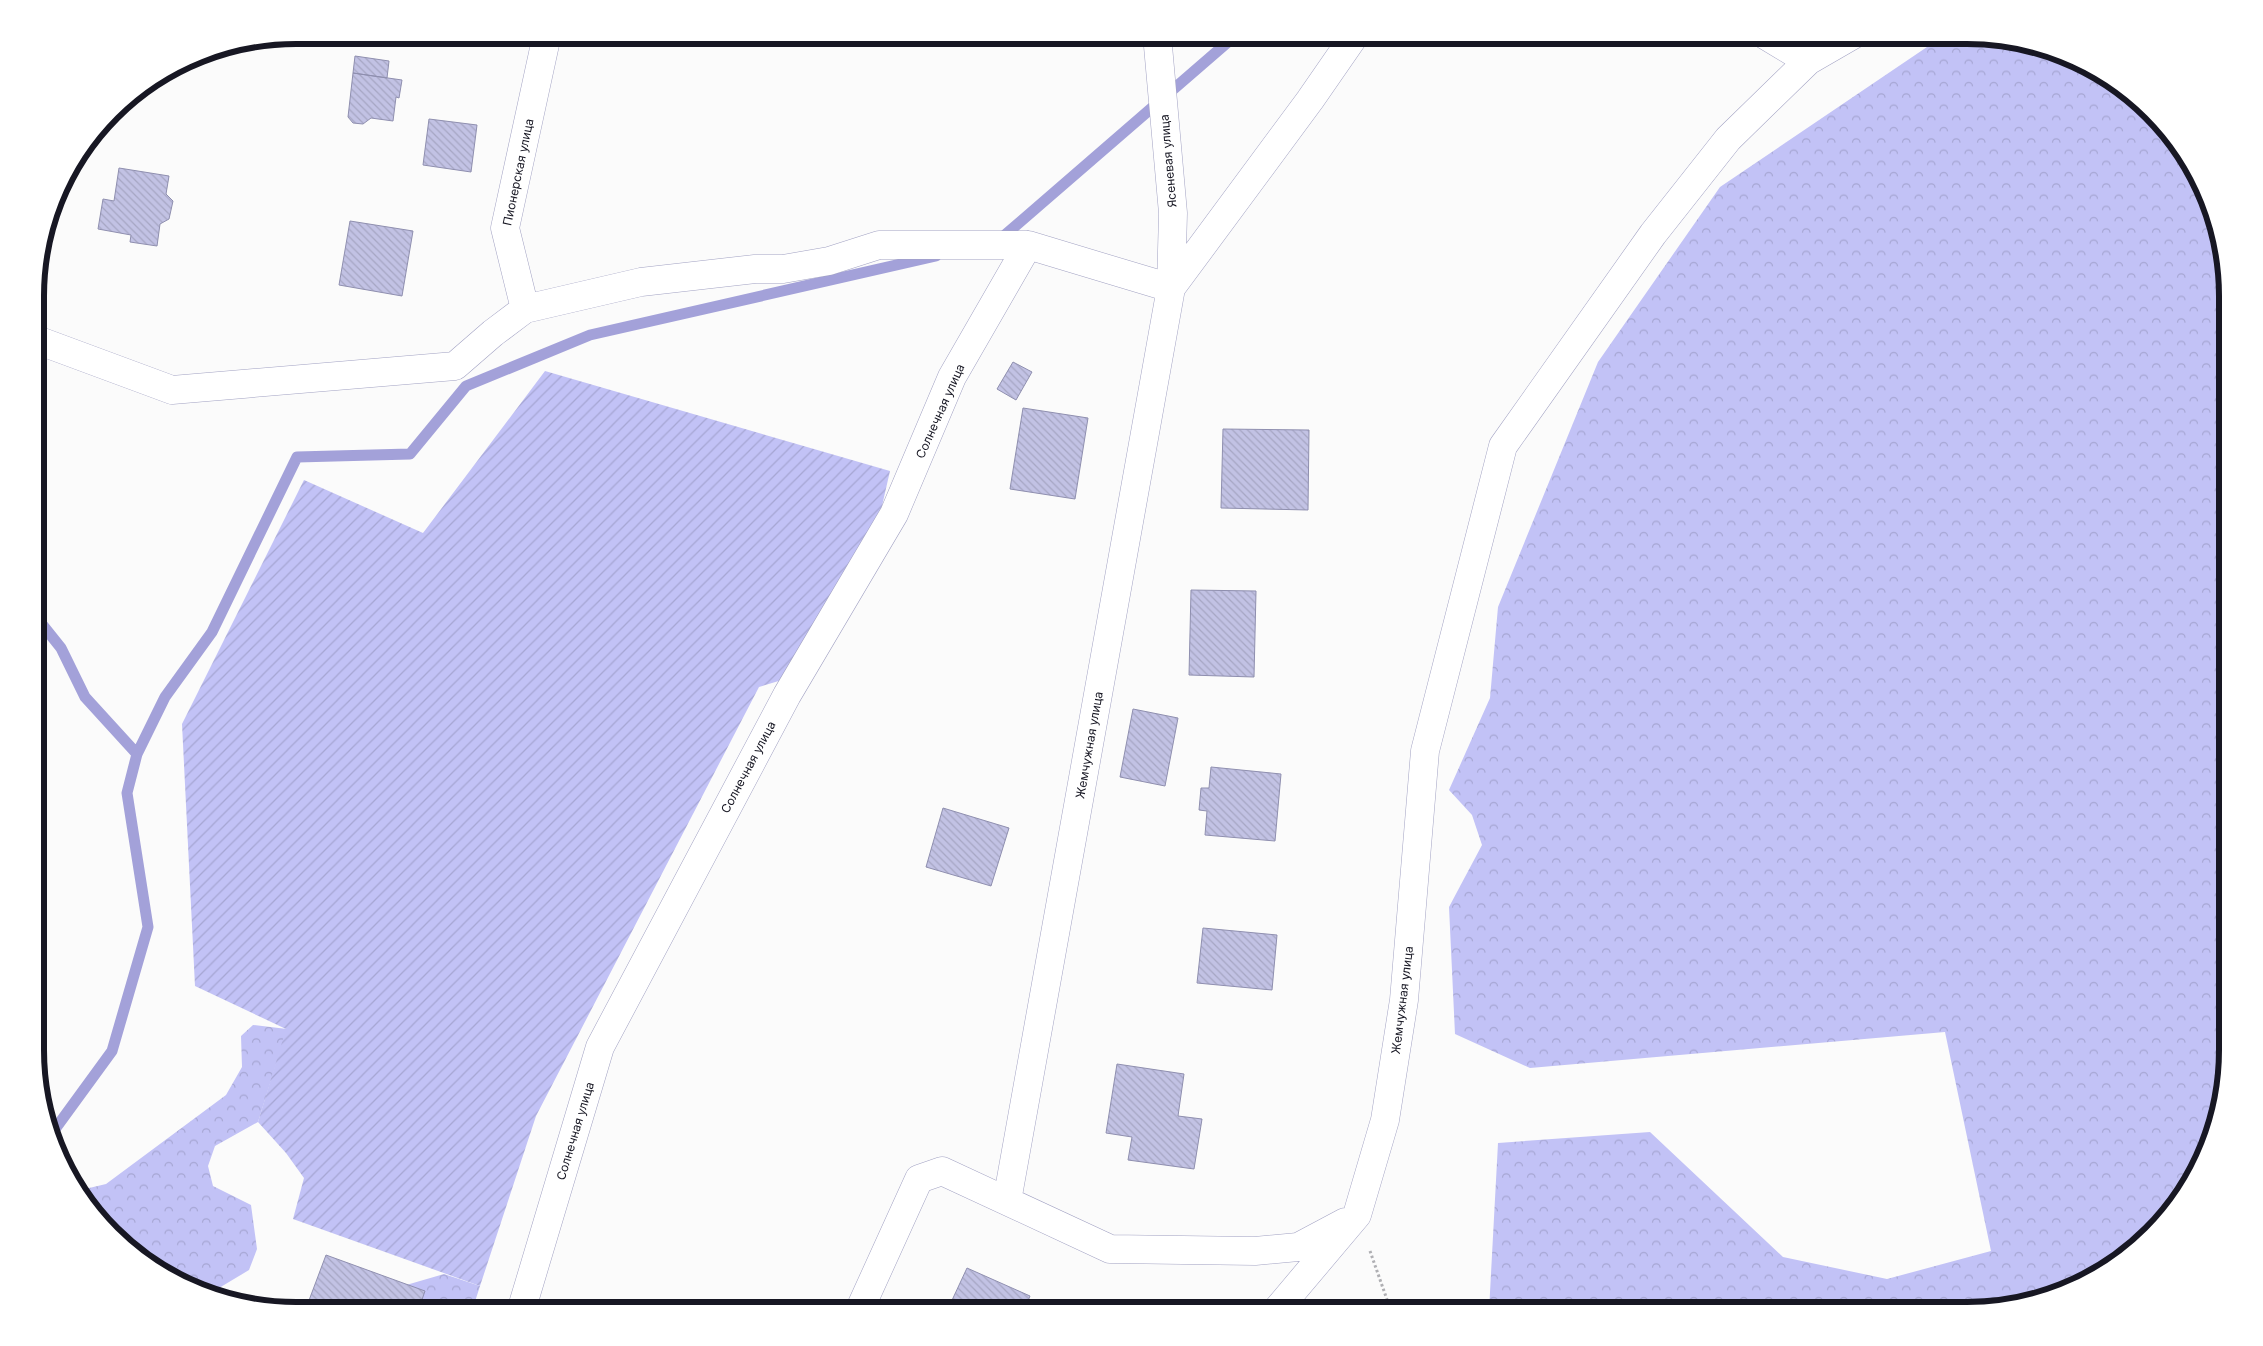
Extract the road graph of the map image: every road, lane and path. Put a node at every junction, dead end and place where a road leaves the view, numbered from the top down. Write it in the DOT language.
graph roads {
  1 [pos="545,44"];
  2 [pos="1158,44"];
  3 [pos="1349,44"];
  4 [pos="1780,44"];
  5 [pos="1837,44"];
  6 [pos="1808,61"];
  7 [pos="1028,245"];
  8 [pos="1171,288"];
  9 [pos="525,309"];
  10 [pos="44,343"];
  11 [pos="1007,1201"];
  12 [pos="1357,1215"];
  13 [pos="524,1302"];
  14 [pos="863,1302"];
  15 [pos="1284,1302"];
  16 [pos="1388,1302"];
  1 -- 9 [label="street, Пионерская улица"];
  2 -- 8 [label="street, Ясеневая улица"];
  3 -- 8 [label="street"];
  4 -- 6 [label="street"];
  5 -- 6 [label="street, Жемчужная улица"];
  6 -- 12 [label="street, Жемчужная улица"];
  7 -- 8 [label="street"];
  7 -- 9 [label="street"];
  7 -- 13 [label="street, Солнечная улица"];
  8 -- 11 [label="street, Жемчужная улица"];
  9 -- 10 [label="street"];
  11 -- 12 [label="street"];
  11 -- 14 [label="street"];
  12 -- 15 [label="street, Жемчужная улица"];
  12 -- 16 [label="path"];
}
